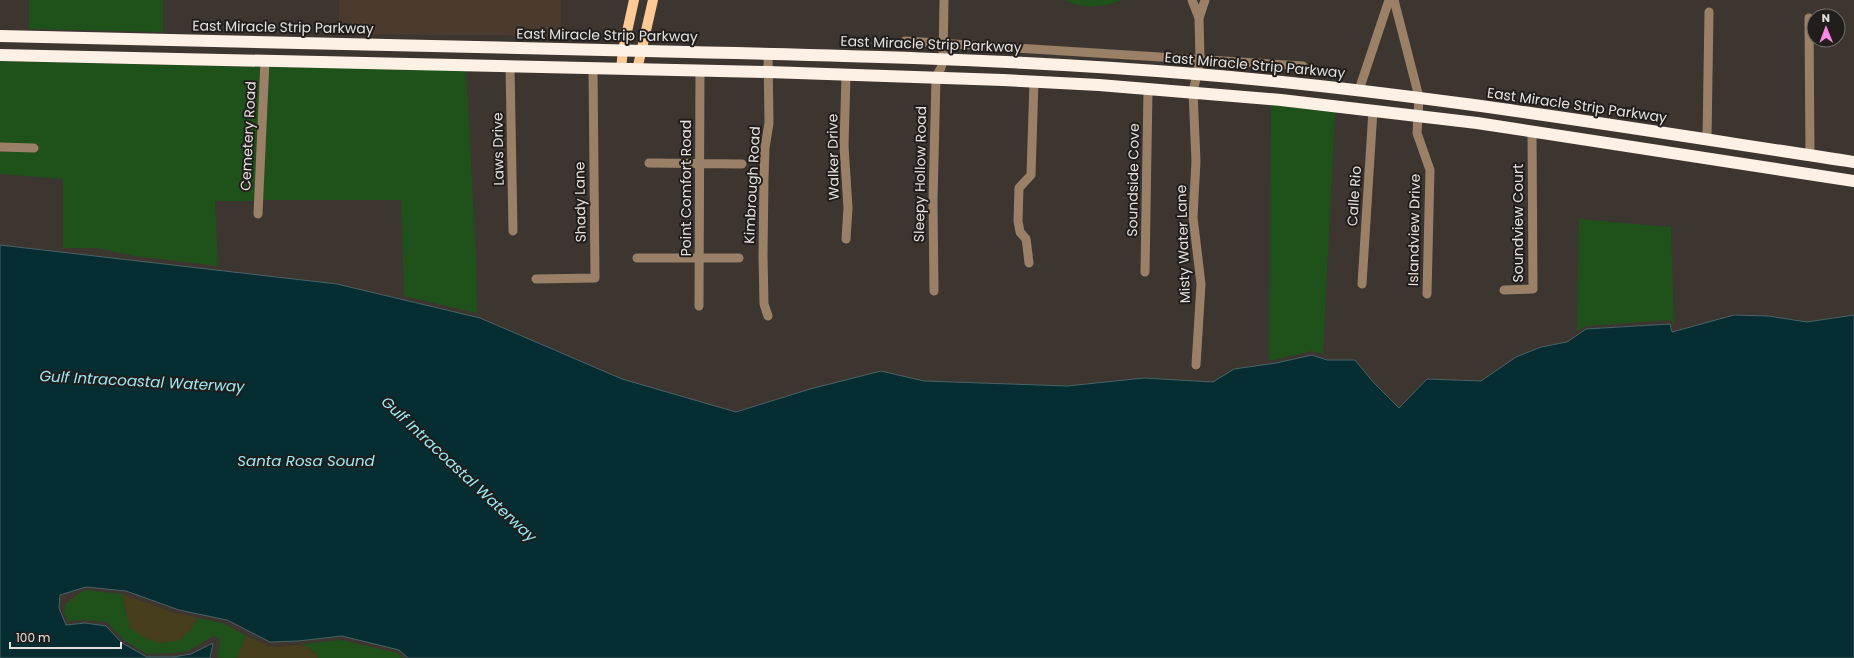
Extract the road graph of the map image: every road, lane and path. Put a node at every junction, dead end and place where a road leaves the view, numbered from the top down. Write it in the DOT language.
graph roads {
  1 [pos="634,0"];
  2 [pos="653,0"];
  3 [pos="944,0"];
  4 [pos="1192,0"];
  5 [pos="1205,0"];
  6 [pos="1389,0"];
  7 [pos="1394,0"];
  8 [pos="1709,12"];
  9 [pos="1200,18"];
  10 [pos="0,36"];
  11 [pos="905,41"];
  12 [pos="944,43"];
  13 [pos="1809,48"];
  14 [pos="623,50"];
  15 [pos="641,51"];
  16 [pos="768,54"];
  17 [pos="0,55"];
  18 [pos="943,59"];
  19 [pos="1200,60"];
  20 [pos="265,61"];
  21 [pos="510,66"];
  22 [pos="1303,66"];
  23 [pos="593,68"];
  24 [pos="622,69"];
  25 [pos="637,70"];
  26 [pos="700,71"];
  27 [pos="768,72"];
  28 [pos="1197,74"];
  29 [pos="846,75"];
  30 [pos="936,77"];
  31 [pos="1034,81"];
  32 [pos="1148,89"];
  33 [pos="1359,90"];
  34 [pos="1193,92"];
  35 [pos="1419,97"];
  36 [pos="1373,110"];
  37 [pos="1417,116"];
  38 [pos="1600,123"];
  39 [pos="1532,131"];
  40 [pos="1707,139"];
  41 [pos="1598,141"];
  42 [pos="0,147"];
  43 [pos="34,148"];
  44 [pos="1810,156"];
  45 [pos="1854,162"];
  46 [pos="649,163"];
  47 [pos="700,164"];
  48 [pos="742,164"];
  49 [pos="1808,174"];
  50 [pos="1854,181"];
  51 [pos="258,214"];
  52 [pos="513,231"];
  53 [pos="846,239"];
  54 [pos="637,258"];
  55 [pos="700,258"];
  56 [pos="739,258"];
  57 [pos="1030,263"];
  58 [pos="1145,272"];
  59 [pos="536,279"];
  60 [pos="1362,284"];
  61 [pos="1504,290"];
  62 [pos="934,291"];
  63 [pos="1427,294"];
  64 [pos="699,306"];
  65 [pos="768,316"];
  66 [pos="1196,365"];
  1 -- 14 [label="main road"];
  2 -- 15 [label="main road"];
  3 -- 12 [label="street, Sleepy Hollow Road"];
  4 -- 9 [label="street"];
  5 -- 9 [label="street"];
  6 -- 33 [label="street"];
  7 -- 35 [label="street"];
  8 -- 40 [label="street"];
  9 -- 19 [label="street, Misty Water Lane"];
  10 -- 14 [label="highway, East Miracle Strip Parkway"];
  11 -- 12 [label="street"];
  12 -- 18 [label="street, Sleepy Hollow Road"];
  12 -- 19 [label="street"];
  13 -- 44 [label="street"];
  14 -- 15 [label="highway, East Miracle Strip Parkway"];
  14 -- 24 [label="main road"];
  15 -- 16 [label="highway, East Miracle Strip Parkway"];
  15 -- 25 [label="main road"];
  16 -- 18 [label="highway, East Miracle Strip Parkway"];
  16 -- 27 [label="street, Kimbrough Road"];
  17 -- 20 [label="highway"];
  18 -- 28 [label="highway, East Miracle Strip Parkway"];
  18 -- 30 [label="street, Sleepy Hollow Road"];
  19 -- 22 [label="street"];
  19 -- 28 [label="street, Misty Water Lane"];
  20 -- 21 [label="highway"];
  20 -- 51 [label="street, Cemetery Road"];
  21 -- 23 [label="highway"];
  21 -- 52 [label="street, Laws Drive"];
  23 -- 24 [label="highway"];
  23 -- 59 [label="street, Shady Lane"];
  24 -- 25 [label="highway"];
  25 -- 26 [label="highway"];
  26 -- 27 [label="highway"];
  26 -- 47 [label="street, Point Comfort Road"];
  27 -- 29 [label="highway"];
  27 -- 65 [label="street, Kimbrough Road"];
  28 -- 33 [label="highway, East Miracle Strip Parkway"];
  28 -- 34 [label="street, Misty Water Lane"];
  29 -- 30 [label="highway"];
  29 -- 53 [label="street, Walker Drive"];
  30 -- 31 [label="highway"];
  30 -- 62 [label="street, Sleepy Hollow Road"];
  31 -- 32 [label="highway"];
  31 -- 57 [label="street"];
  32 -- 34 [label="highway"];
  32 -- 58 [label="street, Soundside Cove"];
  33 -- 35 [label="highway, East Miracle Strip Parkway"];
  34 -- 36 [label="highway"];
  34 -- 66 [label="street, Misty Water Lane"];
  35 -- 37 [label="street, Islandview Drive"];
  35 -- 38 [label="highway, East Miracle Strip Parkway"];
  36 -- 37 [label="highway"];
  36 -- 60 [label="street, Calle Rio"];
  37 -- 39 [label="highway"];
  37 -- 63 [label="street, Islandview Drive"];
  38 -- 40 [label="highway, East Miracle Strip Parkway"];
  38 -- 41 [label="highway"];
  39 -- 41 [label="highway"];
  39 -- 61 [label="street, Soundview Court"];
  40 -- 44 [label="highway, East Miracle Strip Parkway"];
  41 -- 49 [label="highway"];
  42 -- 43 [label="street"];
  44 -- 45 [label="highway, East Miracle Strip Parkway"];
  44 -- 49 [label="highway"];
  46 -- 47 [label="street"];
  47 -- 48 [label="street"];
  47 -- 55 [label="street, Point Comfort Road"];
  49 -- 50 [label="highway"];
  54 -- 55 [label="street"];
  55 -- 56 [label="street"];
  55 -- 64 [label="street, Point Comfort Road"];
}
